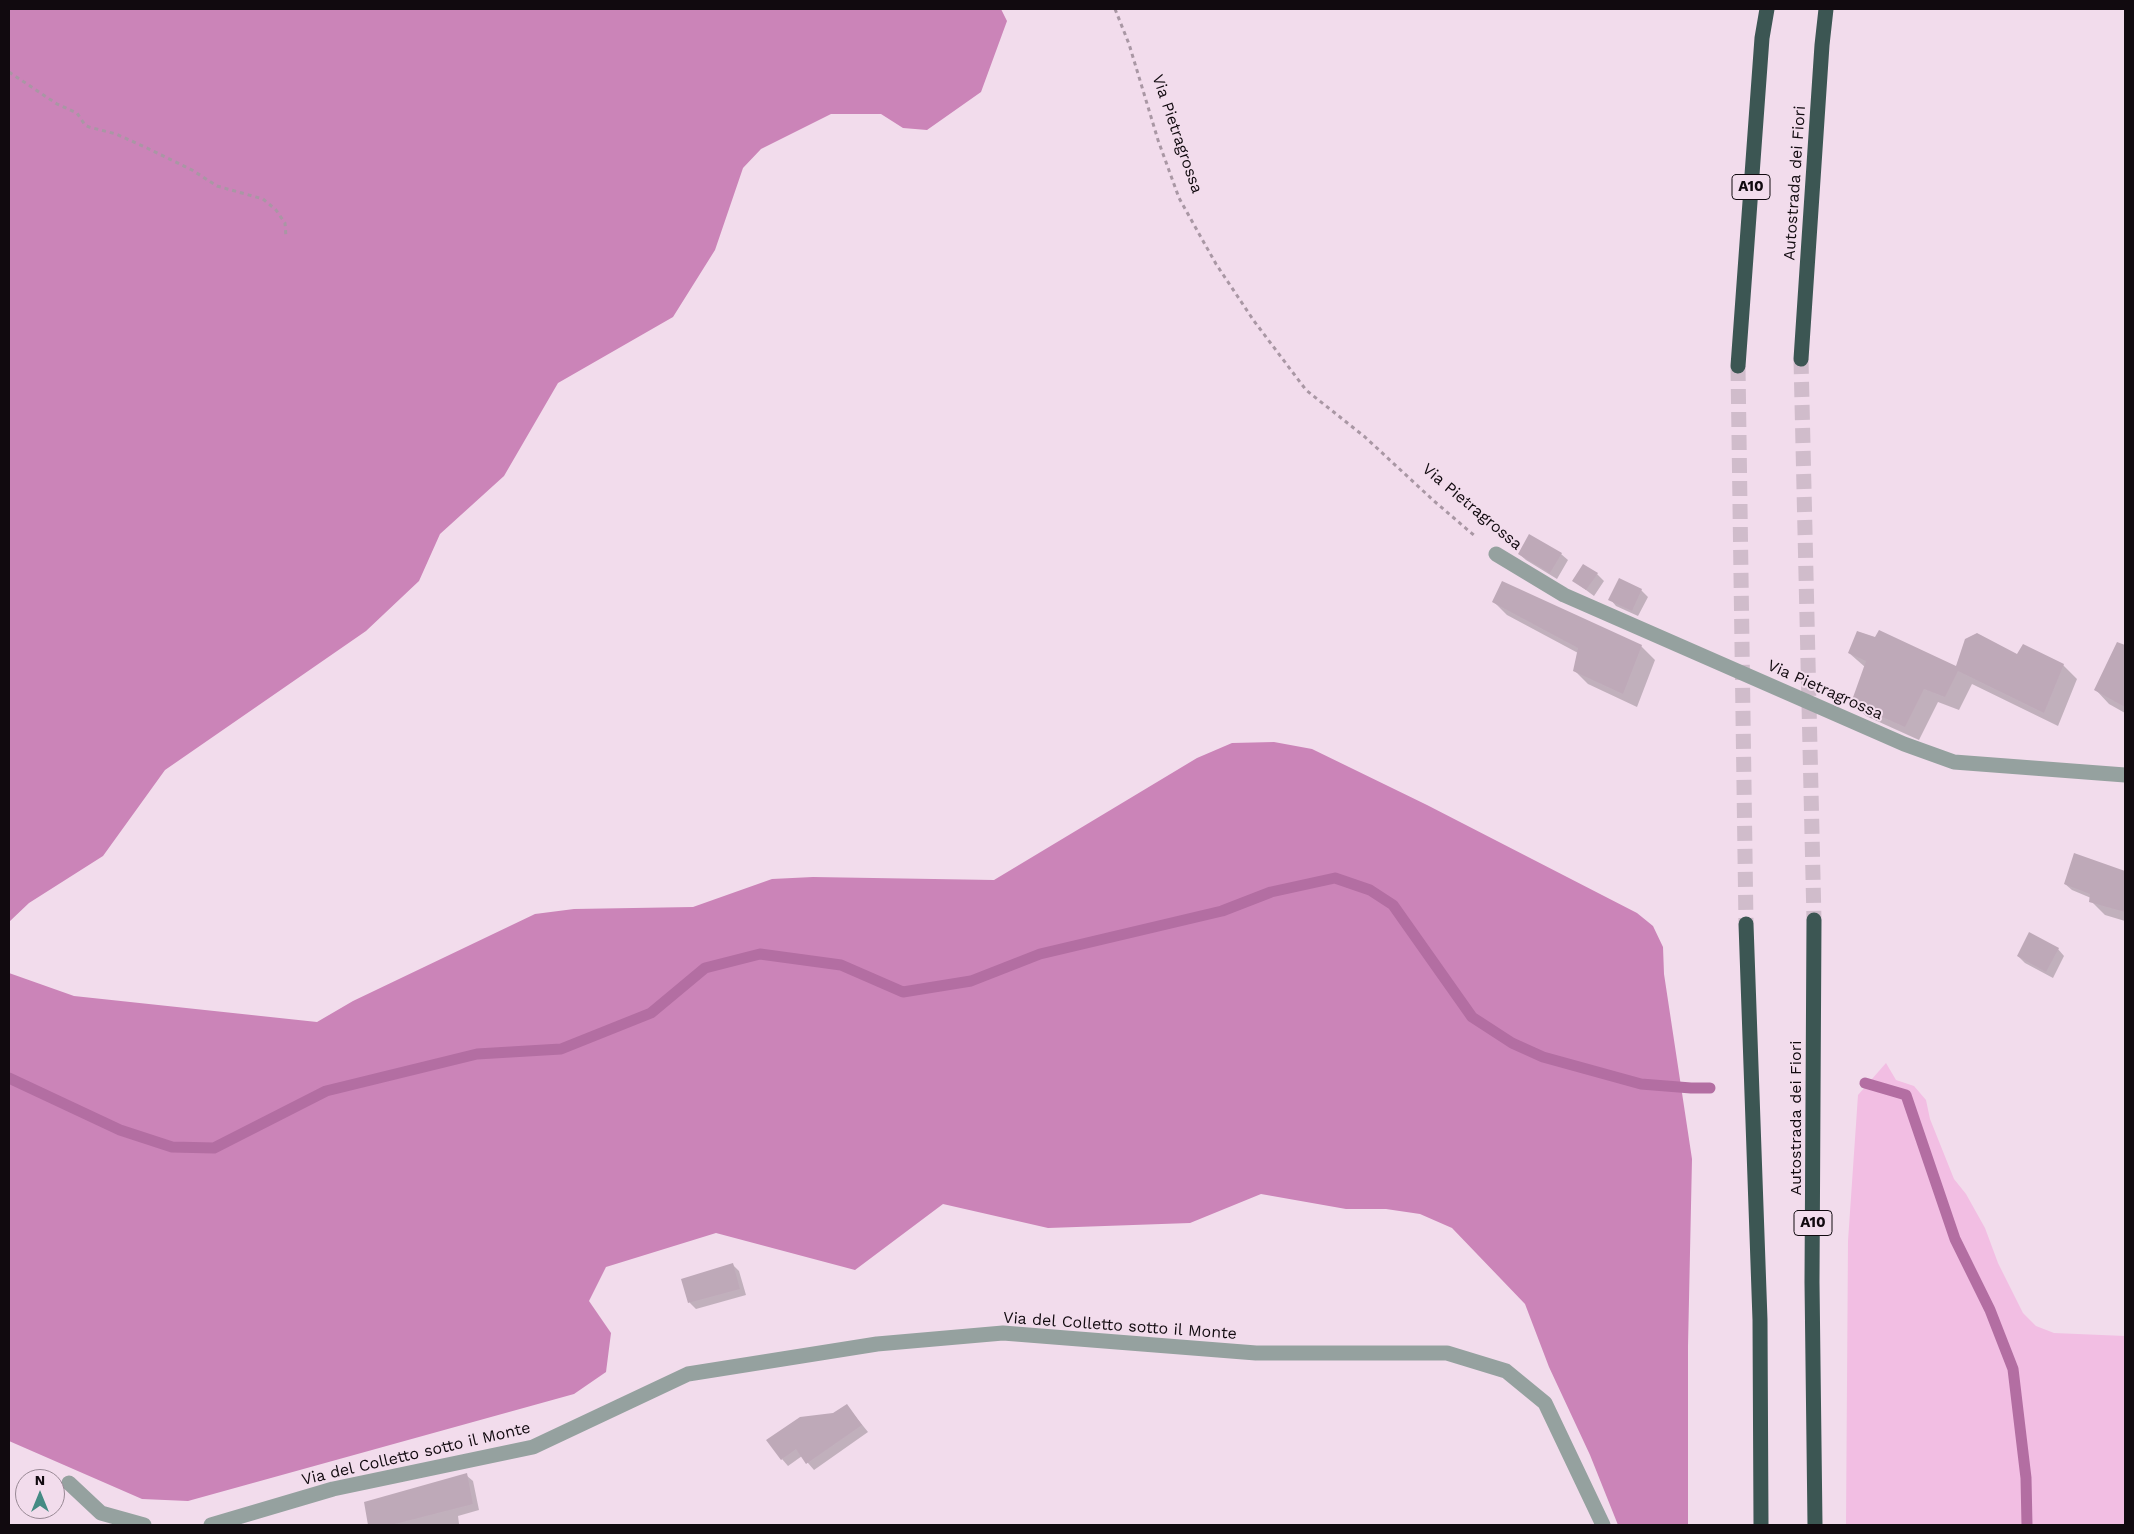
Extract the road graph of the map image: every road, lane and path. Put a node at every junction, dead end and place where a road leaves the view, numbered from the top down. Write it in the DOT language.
graph roads {
  1 [pos="1115,9"];
  2 [pos="1767,9"];
  3 [pos="1826,9"];
  4 [pos="9,72"];
  5 [pos="286,237"];
  6 [pos="1801,359"];
  7 [pos="1738,366"];
  8 [pos="1496,554"];
  9 [pos="2125,775"];
  10 [pos="1814,920"];
  11 [pos="1746,924"];
  12 [pos="69,1483"];
  13 [pos="144,1525"];
  14 [pos="211,1525"];
  15 [pos="1604,1525"];
  16 [pos="1761,1525"];
  17 [pos="1815,1525"];
  1 -- 8 [label="path, Via Pietragrossa"];
  2 -- 7 [label="highway, A10"];
  3 -- 6 [label="highway, Autostrada dei Fiori"];
  4 -- 5 [label="path"];
  8 -- 9 [label="street, Via Pietragrossa"];
  10 -- 17 [label="highway, Autostrada dei Fiori / A10"];
  11 -- 16 [label="highway"];
  12 -- 13 [label="street"];
  14 -- 15 [label="street, Via del Colletto sotto il Monte"];
}
